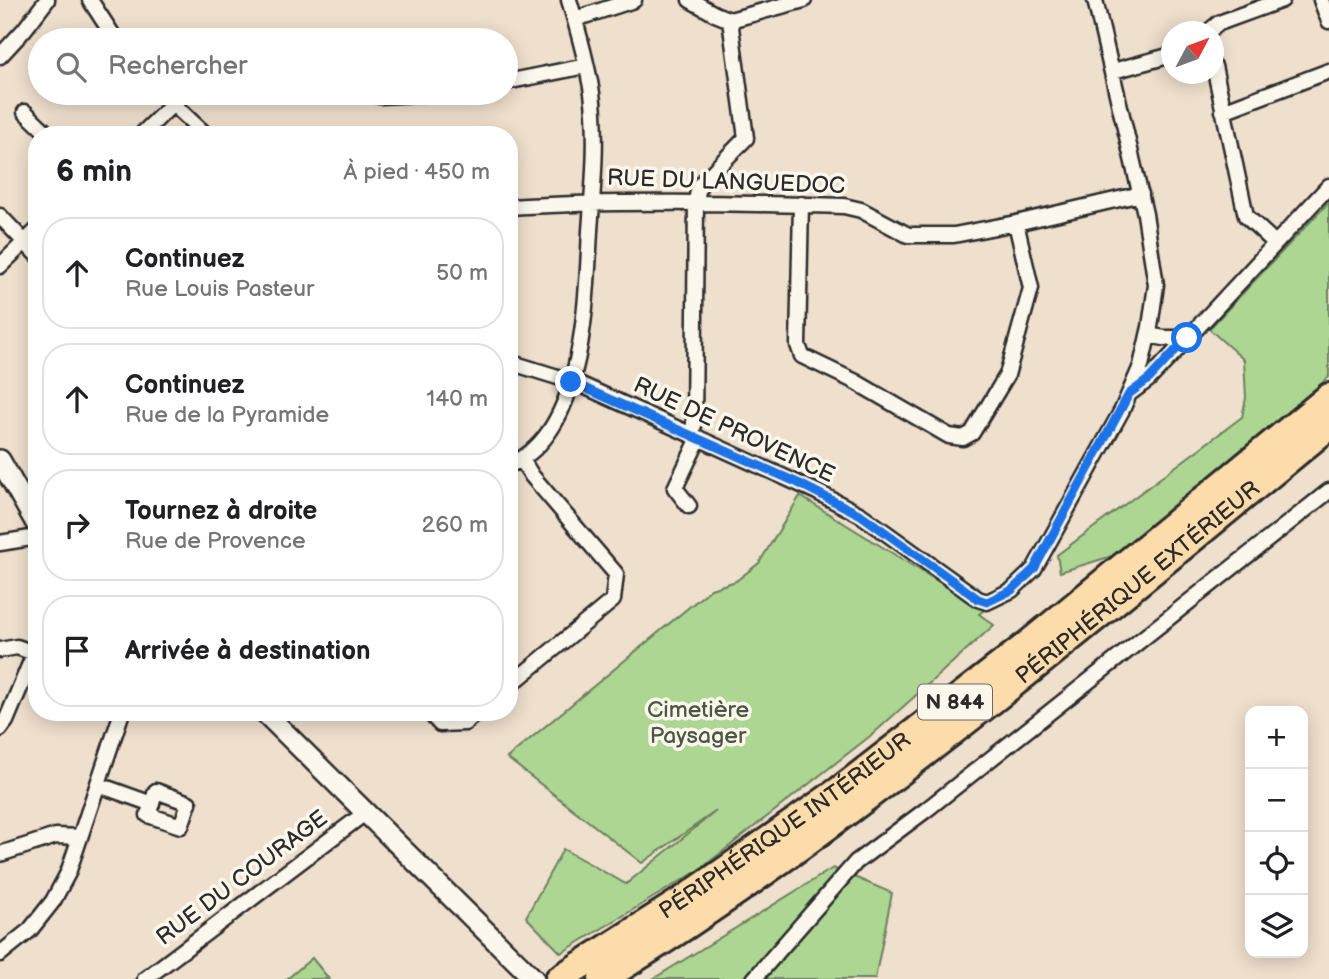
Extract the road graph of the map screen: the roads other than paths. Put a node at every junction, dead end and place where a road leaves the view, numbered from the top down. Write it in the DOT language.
graph roads {
  1 [pos="47,0"];
  2 [pos="90,0"];
  3 [pos="569,0"];
  4 [pos="634,0"];
  5 [pos="690,0"];
  6 [pos="804,0"];
  7 [pos="1095,0"];
  8 [pos="1282,0"];
  9 [pos="1321,0"];
  10 [pos="575,19"];
  11 [pos="730,20"];
  12 [pos="1224,21"];
  13 [pos="1329,21"];
  14 [pos="108,28"];
  15 [pos="0,56"];
  16 [pos="1161,58"];
  17 [pos="586,66"];
  18 [pos="1113,71"];
  19 [pos="1329,71"];
  20 [pos="518,80"];
  21 [pos="1217,84"];
  22 [pos="172,105"];
  23 [pos="174,105"];
  24 [pos="1223,111"];
  25 [pos="25,112"];
  26 [pos="40,126"];
  27 [pos="150,126"];
  28 [pos="196,126"];
  29 [pos="1329,186"];
  30 [pos="1141,194"];
  31 [pos="696,201"];
  32 [pos="592,202"];
  33 [pos="801,204"];
  34 [pos="518,206"];
  35 [pos="0,216"];
  36 [pos="1016,223"];
  37 [pos="28,238"];
  38 [pos="23,242"];
  39 [pos="1275,243"];
  40 [pos="28,247"];
  41 [pos="0,266"];
  42 [pos="1187,338"];
  43 [pos="1147,342"];
  44 [pos="1171,356"];
  45 [pos="518,365"];
  46 [pos="571,382"];
  47 [pos="1129,394"];
  48 [pos="1329,397"];
  49 [pos="1329,426"];
  50 [pos="695,436"];
  51 [pos="0,460"];
  52 [pos="518,461"];
  53 [pos="518,465"];
  54 [pos="1329,491"];
  55 [pos="690,506"];
  56 [pos="28,509"];
  57 [pos="28,538"];
  58 [pos="0,543"];
  59 [pos="28,649"];
  60 [pos="0,650"];
  61 [pos="28,669"];
  62 [pos="518,679"];
  63 [pos="119,721"];
  64 [pos="273,721"];
  65 [pos="437,721"];
  66 [pos="467,721"];
  67 [pos="0,729"];
  68 [pos="99,785"];
  69 [pos="152,804"];
  70 [pos="365,813"];
  71 [pos="80,838"];
  72 [pos="0,854"];
  73 [pos="0,954"];
  74 [pos="145,979"];
  75 [pos="534,979"];
  76 [pos="559,979"];
  77 [pos="601,979"];
  78 [pos="754,979"];
  1 -- 15 [label="street"];
  2 -- 14 [label="street"];
  3 -- 10 [label="street"];
  4 -- 10 [label="street"];
  5 -- 11 [label="street"];
  6 -- 11 [label="street"];
  7 -- 18 [label="street"];
  8 -- 12 [label="street"];
  9 -- 13 [label="street"];
  10 -- 17 [label="street"];
  11 -- 31 [label="street"];
  16 -- 18 [label="street"];
  17 -- 20 [label="street"];
  17 -- 32 [label="street"];
  18 -- 30 [label="street"];
  19 -- 24 [label="street"];
  21 -- 24 [label="street"];
  22 -- 27 [label="street"];
  23 -- 28 [label="street"];
  24 -- 39 [label="street"];
  25 -- 26 [label="street"];
  29 -- 39 [label="street"];
  30 -- 36 [label="street, RUE DU LANGUEDOC"];
  30 -- 43 [label="street"];
  31 -- 32 [label="street, RUE DU LANGUEDOC"];
  31 -- 33 [label="street, RUE DU LANGUEDOC"];
  31 -- 50 [label="street"];
  32 -- 34 [label="street, RUE DU LANGUEDOC"];
  32 -- 46 [label="street"];
  33 -- 36 [label="street, RUE DU LANGUEDOC"];
  33 -- 36 [label="street"];
  35 -- 38 [label="street"];
  37 -- 38 [label="street"];
  38 -- 40 [label="street"];
  38 -- 41 [label="street"];
  39 -- 42 [label="street"];
  42 -- 43 [label="street"];
  42 -- 44 [label="street"];
  43 -- 44 [label="street"];
  43 -- 47 [label="street"];
  44 -- 47 [label="street"];
  45 -- 46 [label="street, RUE DE PROVENCE"];
  46 -- 50 [label="street, RUE DE PROVENCE"];
  46 -- 52 [label="street"];
  47 -- 50 [label="street, RUE DE PROVENCE"];
  48 -- 76 [label="highway, PÉRIPHÉRIQUE INTÉRIEUR / N 844"];
  49 -- 77 [label="highway, PÉRIPHÉRIQUE EXTÉRIEUR / N 844"];
  50 -- 55 [label="street"];
  51 -- 56 [label="street"];
  53 -- 62 [label="street"];
  54 -- 78 [label="street"];
  57 -- 58 [label="street"];
  59 -- 60 [label="street"];
  61 -- 67 [label="street"];
  63 -- 68 [label="street"];
  64 -- 70 [label="street"];
  65 -- 66 [label="street"];
  68 -- 69 [label="street"];
  68 -- 71 [label="street"];
  70 -- 74 [label="street, RUE DU COURAGE"];
  70 -- 75 [label="street"];
  71 -- 72 [label="street"];
  71 -- 73 [label="street"];
}
